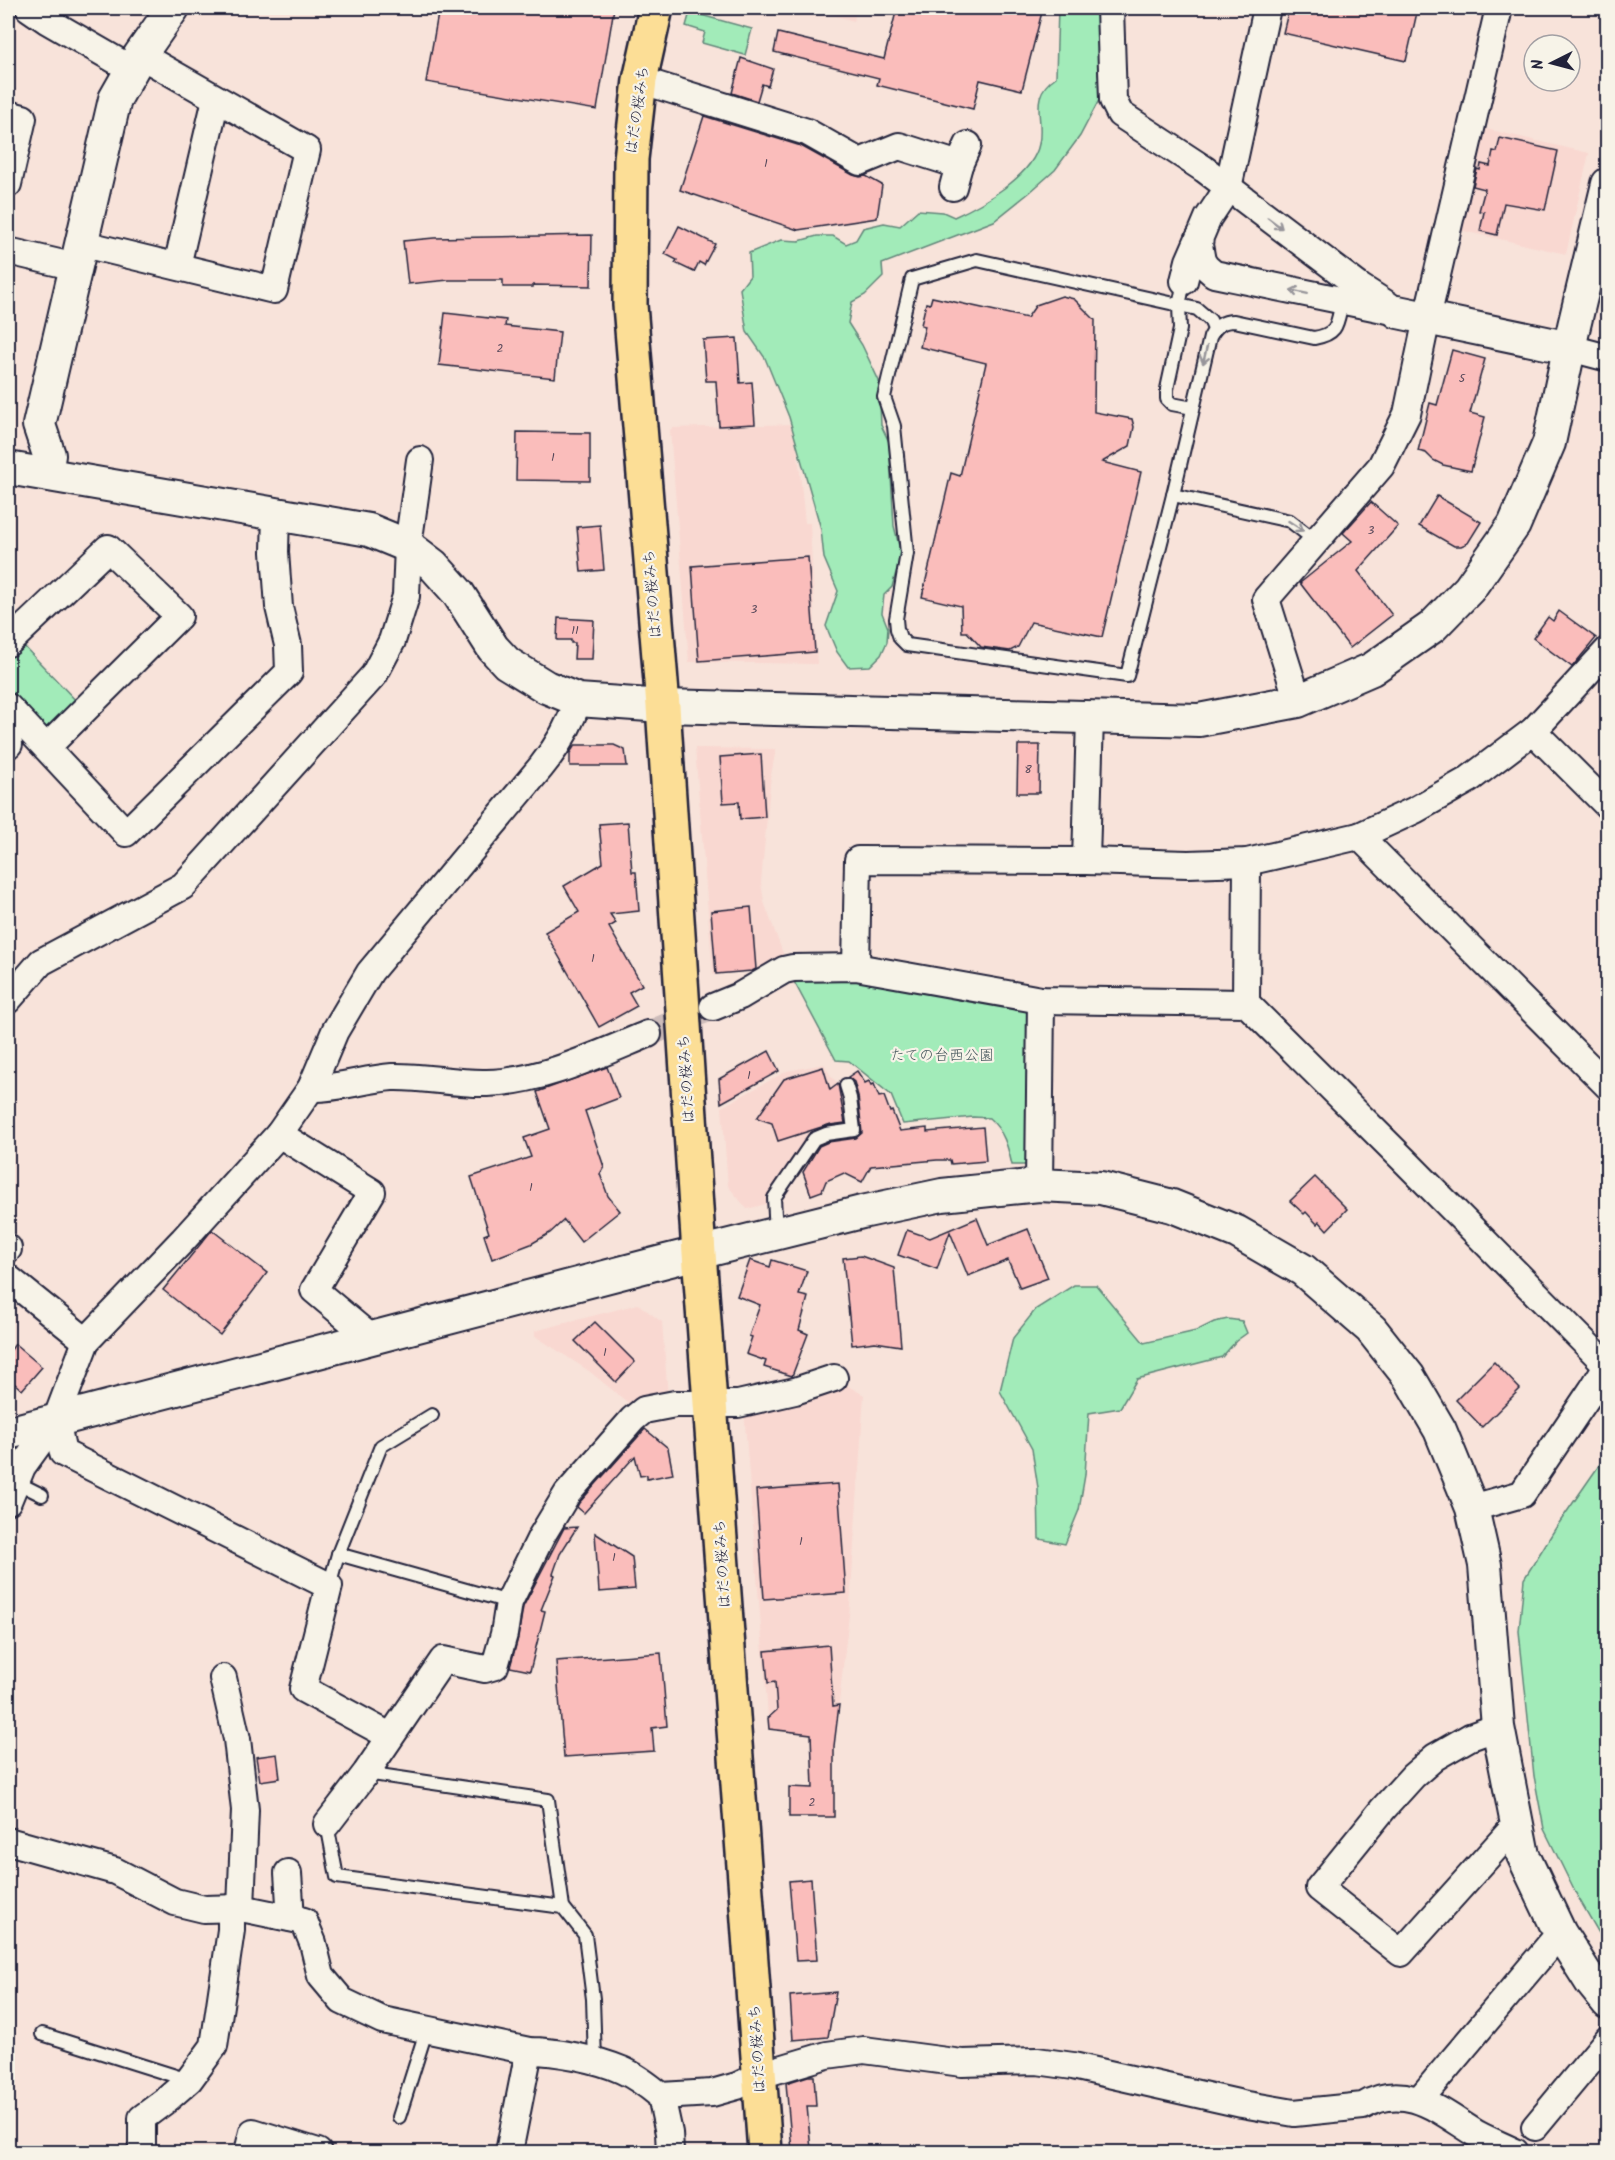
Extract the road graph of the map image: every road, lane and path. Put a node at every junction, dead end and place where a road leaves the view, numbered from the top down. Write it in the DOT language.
graph roads {
  1 [pos="173,8"];
  2 [pos="656,8"];
  3 [pos="1110,8"];
  4 [pos="1267,8"];
  5 [pos="1499,8"];
  6 [pos="45,12"];
  7 [pos="130,58"];
  8 [pos="640,80"];
  9 [pos="216,99"];
  10 [pos="8,114"];
  11 [pos="960,166"];
  12 [pos="8,184"];
  13 [pos="1608,184"];
  14 [pos="1228,188"];
  15 [pos="1203,229"];
  16 [pos="8,250"];
  17 [pos="86,257"];
  18 [pos="177,266"];
  19 [pos="1184,280"];
  20 [pos="1342,301"];
  21 [pos="1179,306"];
  22 [pos="1412,315"];
  23 [pos="1214,329"];
  24 [pos="1570,348"];
  25 [pos="1608,358"];
  26 [pos="1193,408"];
  27 [pos="420,460"];
  28 [pos="8,468"];
  29 [pos="46,474"];
  30 [pos="1173,495"];
  31 [pos="276,513"];
  32 [pos="1317,542"];
  33 [pos="408,546"];
  34 [pos="8,643"];
  35 [pos="1608,650"];
  36 [pos="578,700"];
  37 [pos="1298,701"];
  38 [pos="663,706"];
  39 [pos="8,707"];
  40 [pos="1090,717"];
  41 [pos="1533,731"];
  42 [pos="47,747"];
  43 [pos="1608,806"];
  44 [pos="1359,836"];
  45 [pos="1086,861"];
  46 [pos="1247,862"];
  47 [pos="856,967"];
  48 [pos="8,1000"];
  49 [pos="1041,1000"];
  50 [pos="1246,1003"];
  51 [pos="713,1007"];
  52 [pos="648,1034"];
  53 [pos="846,1085"];
  54 [pos="1608,1086"];
  55 [pos="310,1088"];
  56 [pos="279,1134"];
  57 [pos="1039,1185"];
  58 [pos="776,1233"];
  59 [pos="699,1253"];
  60 [pos="8,1278"];
  61 [pos="370,1337"];
  62 [pos="86,1341"];
  63 [pos="1607,1364"];
  64 [pos="834,1378"];
  65 [pos="711,1404"];
  66 [pos="432,1414"];
  67 [pos="56,1420"];
  68 [pos="8,1433"];
  69 [pos="12,1492"];
  70 [pos="42,1495"];
  71 [pos="1472,1508"];
  72 [pos="338,1554"];
  73 [pos="329,1586"];
  74 [pos="509,1602"];
  75 [pos="223,1678"];
  76 [pos="1498,1727"];
  77 [pos="390,1736"];
  78 [pos="366,1773"];
  79 [pos="327,1824"];
  80 [pos="1516,1825"];
  81 [pos="8,1841"];
  82 [pos="288,1873"];
  83 [pos="563,1907"];
  84 [pos="236,1908"];
  85 [pos="291,1918"];
  86 [pos="1560,1933"];
  87 [pos="1608,2003"];
  88 [pos="427,2028"];
  89 [pos="42,2034"];
  90 [pos="1608,2039"];
  91 [pos="529,2051"];
  92 [pos="595,2061"];
  93 [pos="760,2075"];
  94 [pos="189,2080"];
  95 [pos="661,2096"];
  96 [pos="1420,2099"];
  97 [pos="399,2117"];
  98 [pos="1535,2127"];
  99 [pos="142,2152"];
  100 [pos="248,2152"];
  101 [pos="318,2152"];
  102 [pos="509,2152"];
  103 [pos="670,2152"];
  104 [pos="765,2152"];
  105 [pos="1515,2152"];
  1 -- 7 [label="street"];
  2 -- 8 [label="main road, はだの桜みち"];
  3 -- 14 [label="street"];
  4 -- 14 [label="street"];
  5 -- 22 [label="street"];
  6 -- 7 [label="street"];
  7 -- 9 [label="street"];
  7 -- 17 [label="street"];
  8 -- 11 [label="street"];
  8 -- 38 [label="main road, はだの桜みち"];
  9 -- 18 [label="street"];
  9 -- 18 [label="street"];
  10 -- 12 [label="street"];
  13 -- 24 [label="street"];
  14 -- 15 [label="street"];
  14 -- 22 [label="street, one-way"];
  15 -- 19 [label="street"];
  20 -- 15 [label="street, one-way"];
  16 -- 17 [label="street"];
  17 -- 18 [label="street"];
  17 -- 29 [label="street"];
  19 -- 21 [label="lane"];
  20 -- 22 [label="street"];
  20 -- 23 [label="lane"];
  21 -- 23 [label="lane"];
  21 -- 26 [label="lane"];
  21 -- 30 [label="lane"];
  22 -- 24 [label="street"];
  22 -- 32 [label="street"];
  23 -- 26 [label="lane, one-way"];
  24 -- 25 [label="street"];
  24 -- 37 [label="street"];
  26 -- 30 [label="lane"];
  27 -- 33 [label="street"];
  28 -- 29 [label="street"];
  29 -- 31 [label="street"];
  30 -- 32 [label="lane, one-way"];
  31 -- 33 [label="street"];
  31 -- 42 [label="street"];
  32 -- 37 [label="street"];
  33 -- 36 [label="street"];
  33 -- 48 [label="street"];
  34 -- 42 [label="street"];
  35 -- 41 [label="street"];
  36 -- 38 [label="street"];
  36 -- 55 [label="street"];
  37 -- 40 [label="street"];
  38 -- 40 [label="street"];
  38 -- 59 [label="main road, はだの桜みち"];
  39 -- 42 [label="street"];
  40 -- 45 [label="street"];
  41 -- 43 [label="street"];
  41 -- 44 [label="street"];
  44 -- 46 [label="street"];
  44 -- 54 [label="street"];
  45 -- 46 [label="street"];
  45 -- 47 [label="street"];
  46 -- 50 [label="street"];
  47 -- 49 [label="street"];
  47 -- 51 [label="street"];
  49 -- 50 [label="street"];
  49 -- 57 [label="street"];
  50 -- 63 [label="street"];
  52 -- 55 [label="street"];
  53 -- 58 [label="lane"];
  55 -- 56 [label="street"];
  56 -- 61 [label="street"];
  56 -- 62 [label="street"];
  57 -- 58 [label="street"];
  57 -- 71 [label="street"];
  58 -- 59 [label="street"];
  59 -- 61 [label="street"];
  59 -- 65 [label="main road, はだの桜みち"];
  60 -- 62 [label="street"];
  61 -- 67 [label="street"];
  62 -- 67 [label="street"];
  63 -- 71 [label="street"];
  64 -- 65 [label="street"];
  65 -- 74 [label="street"];
  65 -- 93 [label="main road, はだの桜みち"];
  66 -- 72 [label="lane"];
  67 -- 68 [label="street"];
  67 -- 69 [label="street"];
  67 -- 73 [label="street"];
  69 -- 70 [label="lane"];
  71 -- 76 [label="street"];
  72 -- 73 [label="lane"];
  72 -- 74 [label="lane"];
  73 -- 77 [label="street"];
  74 -- 77 [label="street"];
  75 -- 84 [label="street"];
  76 -- 80 [label="street"];
  76 -- 80 [label="street"];
  77 -- 78 [label="street"];
  78 -- 79 [label="street"];
  78 -- 83 [label="lane"];
  79 -- 83 [label="lane"];
  80 -- 86 [label="street"];
  81 -- 84 [label="street"];
  82 -- 85 [label="street"];
  83 -- 92 [label="lane"];
  84 -- 85 [label="street"];
  84 -- 94 [label="street"];
  85 -- 88 [label="street"];
  86 -- 87 [label="street"];
  86 -- 96 [label="street"];
  88 -- 91 [label="street"];
  88 -- 97 [label="lane"];
  89 -- 94 [label="lane"];
  90 -- 98 [label="street"];
  91 -- 92 [label="street"];
  91 -- 102 [label="street"];
  92 -- 95 [label="street"];
  93 -- 95 [label="street"];
  93 -- 96 [label="street"];
  93 -- 104 [label="main road, はだの桜みち"];
  94 -- 99 [label="street"];
  95 -- 103 [label="street"];
  96 -- 105 [label="street"];
  100 -- 101 [label="street"];
}
